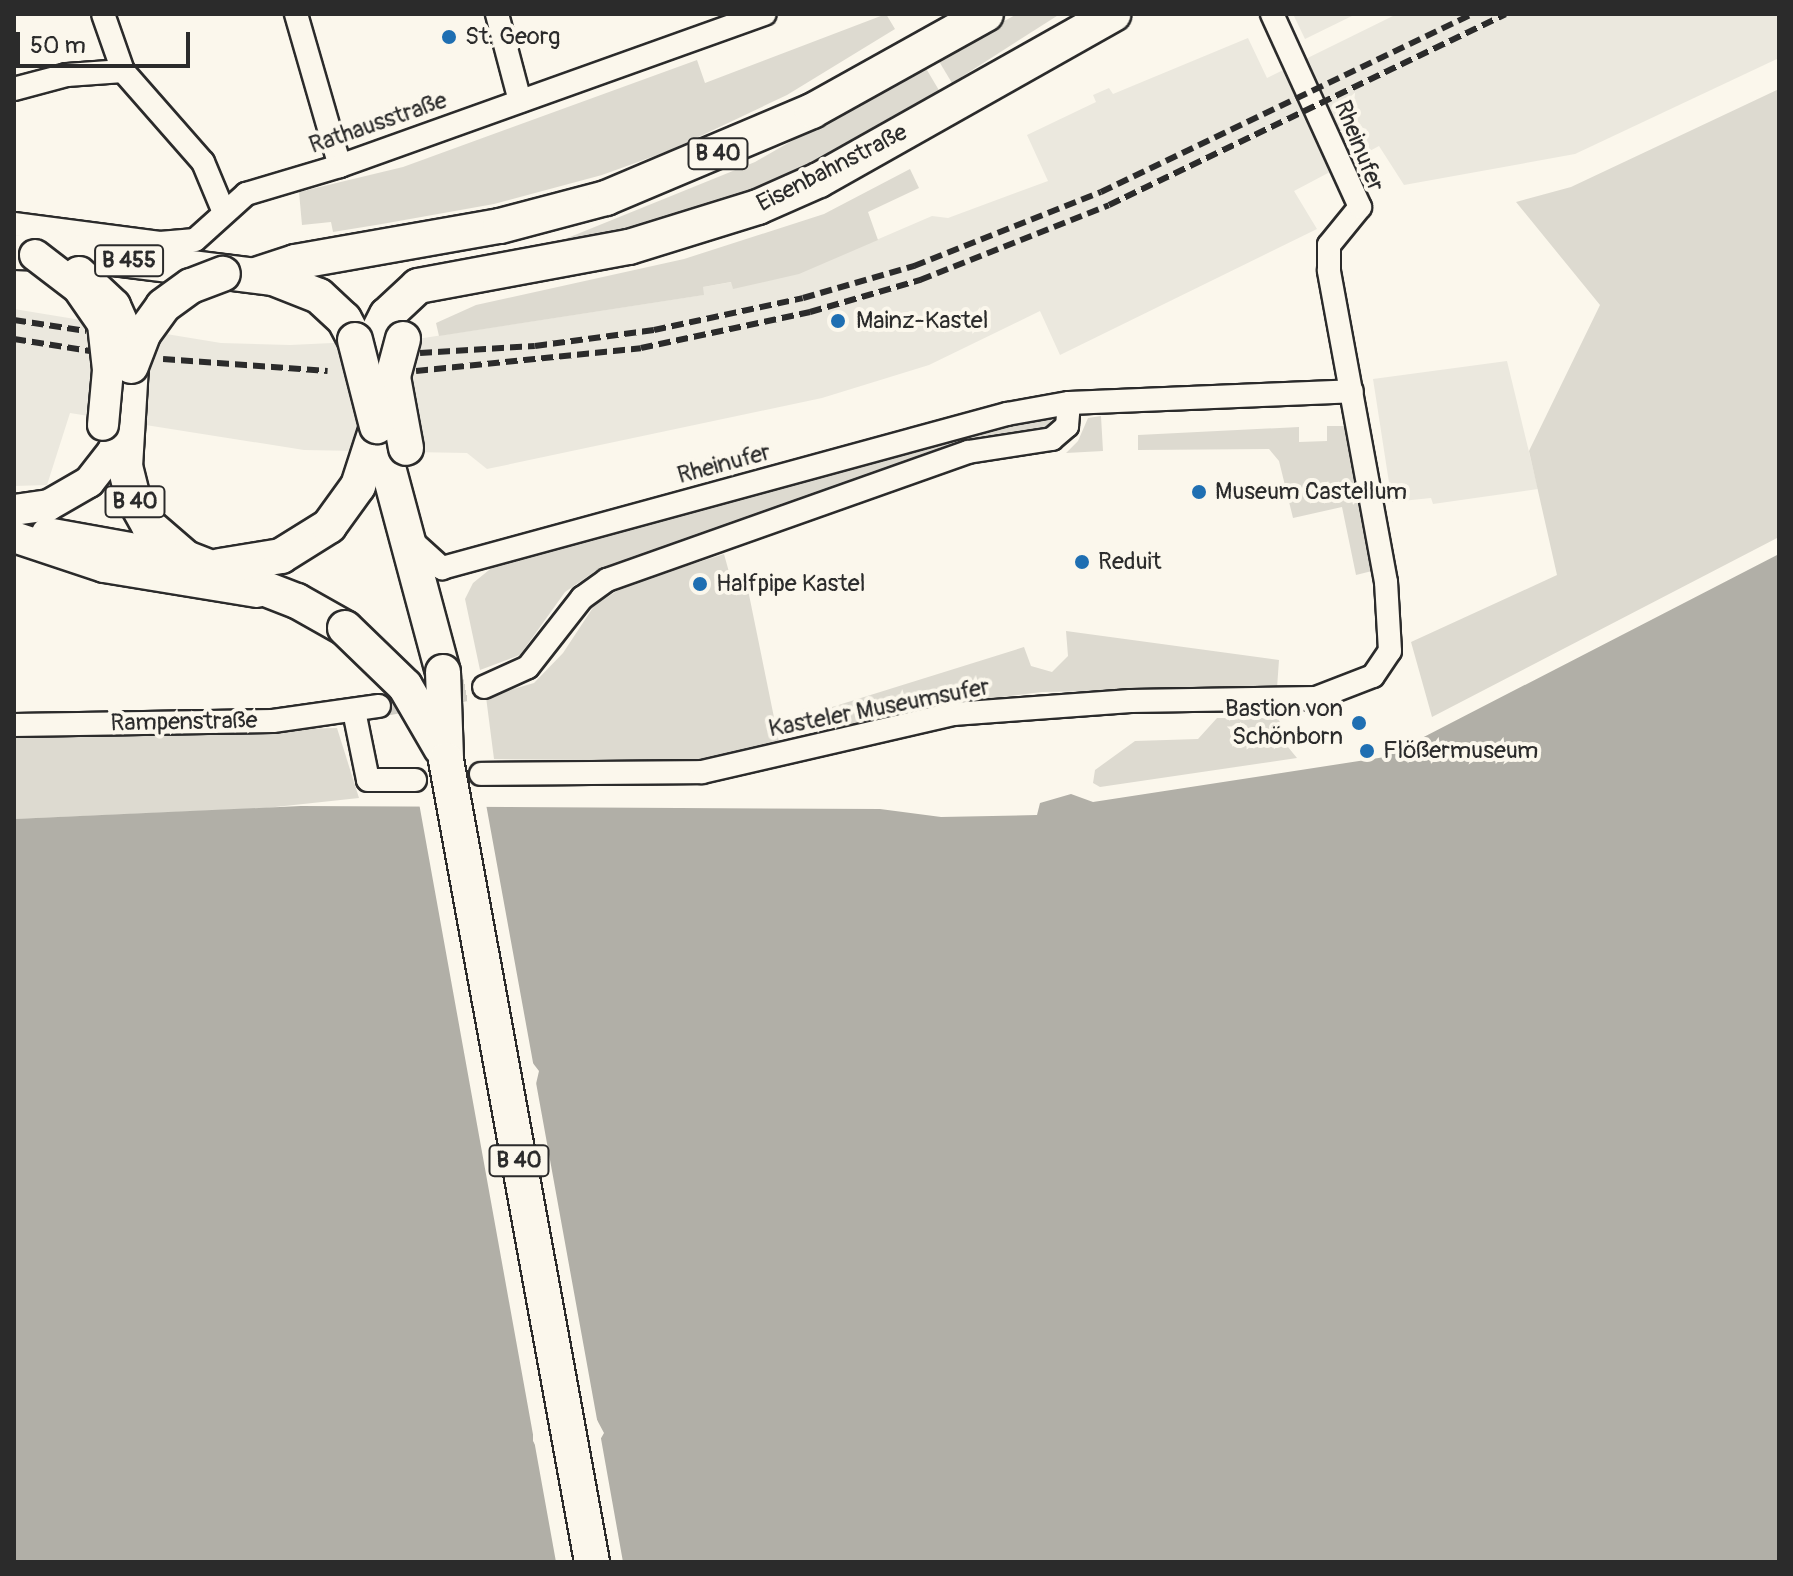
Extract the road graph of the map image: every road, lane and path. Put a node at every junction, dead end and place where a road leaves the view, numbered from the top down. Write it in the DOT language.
graph roads {
  1 [pos="103,14"];
  2 [pos="296,14"];
  3 [pos="497,14"];
  4 [pos="765,14"];
  5 [pos="986,14"];
  6 [pos="1114,14"];
  7 [pos="1272,14"];
  8 [pos="126,72"];
  9 [pos="14,89"];
  10 [pos="520,101"];
  11 [pos="340,166"];
  12 [pos="223,210"];
  13 [pos="14,224"];
  14 [pos="24,254"];
  15 [pos="276,276"];
  16 [pos="375,347"];
  17 [pos="131,366"];
  18 [pos="1352,391"];
  19 [pos="1069,403"];
  20 [pos="119,425"];
  21 [pos="384,442"];
  22 [pos="14,510"];
  23 [pos="14,526"];
  24 [pos="14,537"];
  25 [pos="197,561"];
  26 [pos="437,586"];
  27 [pos="280,594"];
  28 [pos="1378,672"];
  29 [pos="484,687"];
  30 [pos="379,706"];
  31 [pos="354,711"];
  32 [pos="14,725"];
  33 [pos="446,760"];
  34 [pos="481,774"];
  35 [pos="415,780"];
  36 [pos="592,1562"];
  1 -- 8 [label="street"];
  2 -- 11 [label="street"];
  3 -- 10 [label="street"];
  4 -- 10 [label="street, Rathausstraße"];
  5 -- 15 [label="main road, B 40"];
  6 -- 16 [label="main road, Eisenbahnstraße / B 40"];
  7 -- 18 [label="street, Rheinufer"];
  8 -- 9 [label="street"];
  8 -- 12 [label="street"];
  10 -- 11 [label="street, Rathausstraße"];
  11 -- 12 [label="street, Rathausstraße"];
  12 -- 13 [label="street, Rathausstraße"];
  14 -- 15 [label="main road, B 455, bridge"];
  14 -- 17 [label="main road, B 455, bridge"];
  14 -- 20 [label="main road, B 455, bridge"];
  15 -- 16 [label="main road, B 40"];
  15 -- 17 [label="main road, B 40, bridge"];
  16 -- 21 [label="main road, B 40, bridge"];
  16 -- 21 [label="main road, B 40, bridge"];
  17 -- 20 [label="main road, B 40"];
  18 -- 19 [label="street, Rheinufer"];
  18 -- 28 [label="street, Rheinufer"];
  19 -- 26 [label="street, Rheinufer"];
  19 -- 29 [label="street"];
  20 -- 22 [label="main road, B 455"];
  20 -- 25 [label="main road, B 40"];
  21 -- 25 [label="main road"];
  21 -- 26 [label="main road, B 40"];
  21 -- 26 [label="main road, B 40"];
  23 -- 25 [label="main road"];
  24 -- 27 [label="main road"];
  25 -- 27 [label="main road, B 40"];
  26 -- 33 [label="main road, B 40, bridge"];
  27 -- 33 [label="main road, B 40, bridge"];
  28 -- 34 [label="street, Kasteler Museumsufer"];
  30 -- 31 [label="street"];
  31 -- 32 [label="street, Rampenstraße"];
  31 -- 35 [label="street"];
  33 -- 36 [label="main road, B 40, bridge"];
}
